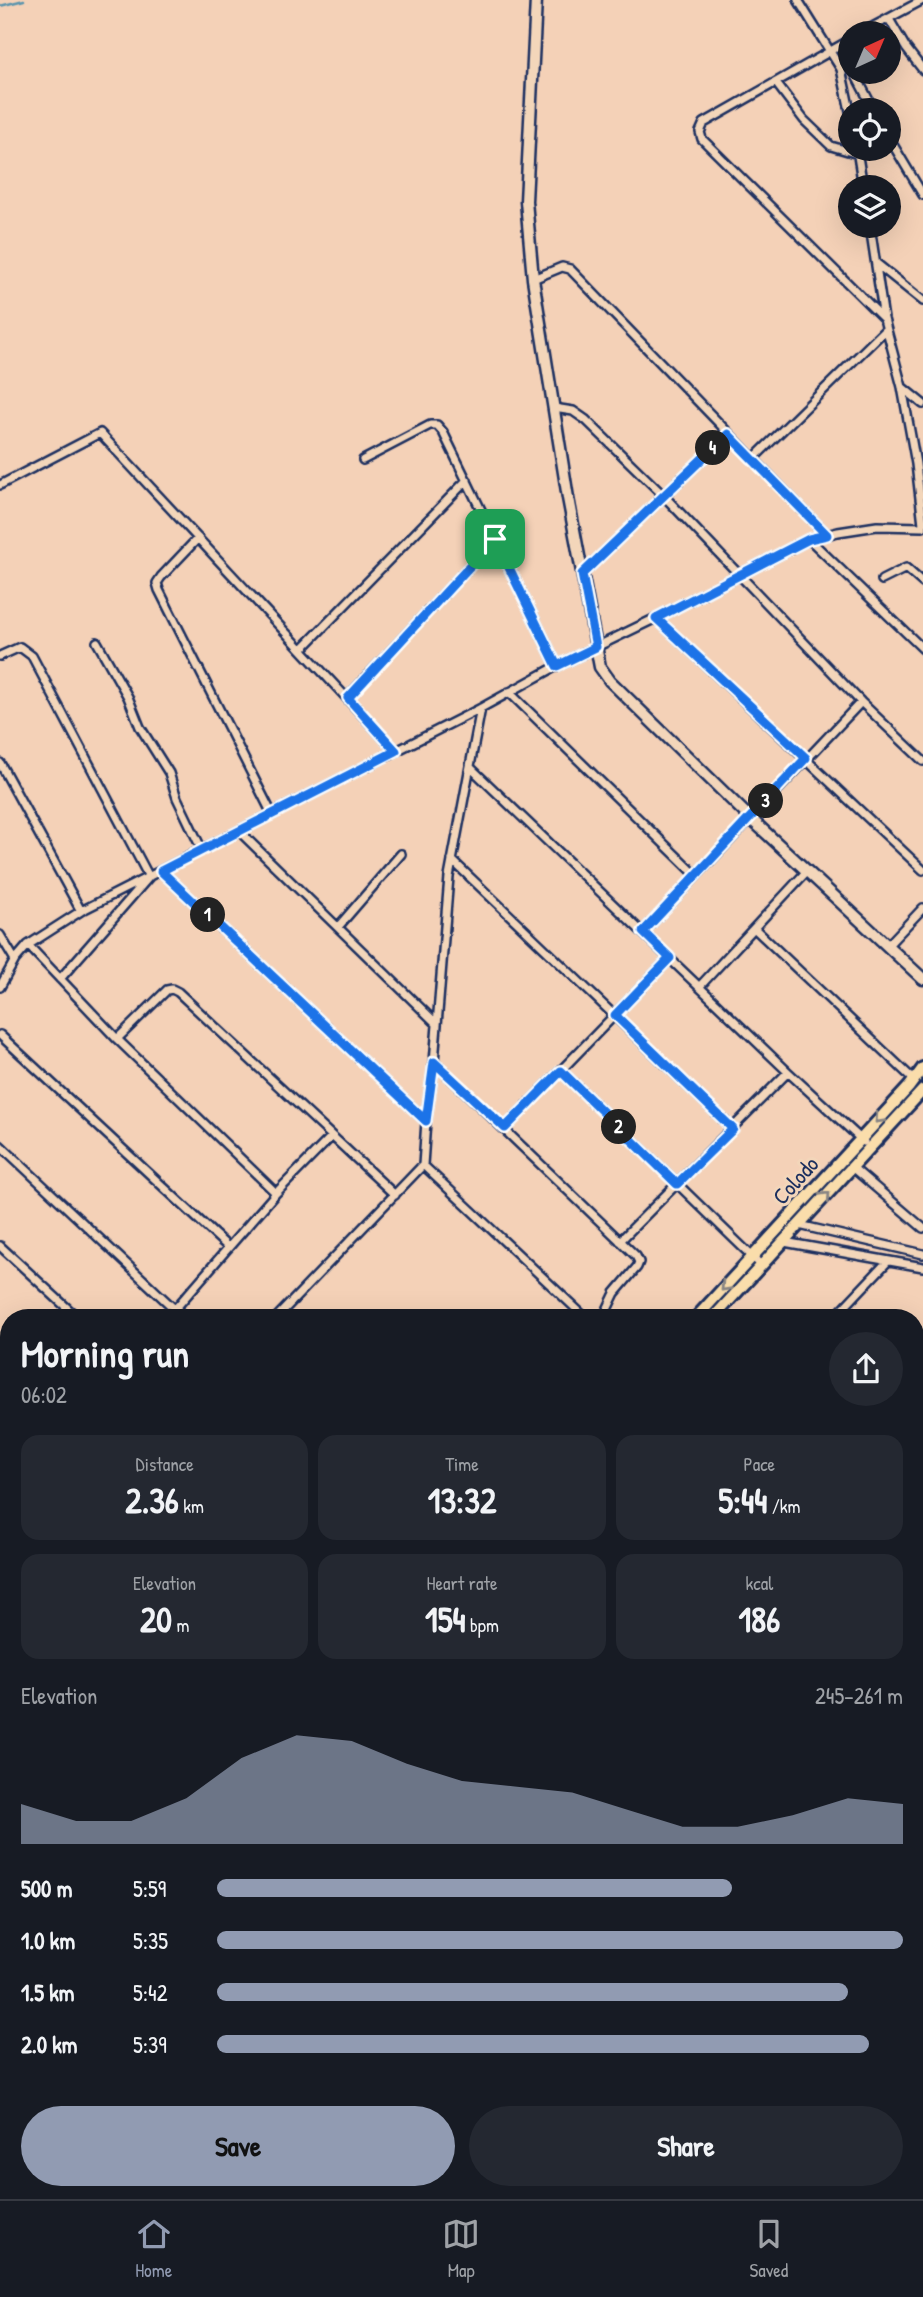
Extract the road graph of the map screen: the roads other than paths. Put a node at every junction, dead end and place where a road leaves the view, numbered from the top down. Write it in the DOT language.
graph roads {
  1 [pos="536,0"];
  2 [pos="797,0"];
  3 [pos="923,0"];
  4 [pos="889,19"];
  5 [pos="885,21"];
  6 [pos="838,47"];
  7 [pos="832,51"];
  8 [pos="923,71"];
  9 [pos="776,83"];
  10 [pos="847,98"];
  11 [pos="838,147"];
  12 [pos="901,158"];
  13 [pos="923,195"];
  14 [pos="872,238"];
  15 [pos="877,264"];
  16 [pos="533,279"];
  17 [pos="923,301"];
  18 [pos="884,319"];
  19 [pos="886,329"];
  20 [pos="902,387"];
  21 [pos="923,404"];
  22 [pos="555,408"];
  23 [pos="728,434"];
  24 [pos="752,459"];
  25 [pos="363,460"];
  26 [pos="467,480"];
  27 [pos="0,485"];
  28 [pos="664,496"];
  29 [pos="923,525"];
  30 [pos="827,535"];
  31 [pos="198,538"];
  32 [pos="495,539"];
  33 [pos="809,539"];
  34 [pos="582,574"];
  35 [pos="738,576"];
  36 [pos="882,580"];
  37 [pos="923,583"];
  38 [pos="656,618"];
  39 [pos="97,642"];
  40 [pos="596,647"];
  41 [pos="302,649"];
  42 [pos="923,649"];
  43 [pos="0,656"];
  44 [pos="557,666"];
  45 [pos="509,692"];
  46 [pos="348,698"];
  47 [pos="861,702"];
  48 [pos="481,708"];
  49 [pos="396,751"];
  50 [pos="806,758"];
  51 [pos="923,761"];
  52 [pos="0,763"];
  53 [pos="471,768"];
  54 [pos="272,814"];
  55 [pos="750,818"];
  56 [pos="239,831"];
  57 [pos="202,849"];
  58 [pos="401,854"];
  59 [pos="452,860"];
  60 [pos="923,870"];
  61 [pos="161,871"];
  62 [pos="807,871"];
  63 [pos="696,875"];
  64 [pos="149,877"];
  65 [pos="923,908"];
  66 [pos="81,911"];
  67 [pos="338,927"];
  68 [pos="754,928"];
  69 [pos="643,932"];
  70 [pos="0,935"];
  71 [pos="28,945"];
  72 [pos="888,945"];
  73 [pos="3,946"];
  74 [pos="670,958"];
  75 [pos="15,960"];
  76 [pos="60,979"];
  77 [pos="923,979"];
  78 [pos="700,986"];
  79 [pos="0,987"];
  80 [pos="615,1015"];
  81 [pos="437,1024"];
  82 [pos="0,1035"];
  83 [pos="117,1039"];
  84 [pos="434,1062"];
  85 [pos="923,1068"];
  86 [pos="561,1071"];
  87 [pos="788,1072"];
  88 [pos="914,1080"];
  89 [pos="923,1090"];
  90 [pos="426,1121"];
  91 [pos="505,1128"];
  92 [pos="733,1129"];
  93 [pos="332,1136"];
  94 [pos="860,1139"];
  95 [pos="0,1145"];
  96 [pos="870,1147"];
  97 [pos="424,1165"];
  98 [pos="853,1168"];
  99 [pos="677,1184"];
  100 [pos="276,1193"];
  101 [pos="395,1195"];
  102 [pos="799,1226"];
  103 [pos="923,1228"];
  104 [pos="620,1241"];
  105 [pos="784,1242"];
  106 [pos="0,1246"];
  107 [pos="228,1247"];
  108 [pos="923,1254"];
  109 [pos="753,1257"];
  110 [pos="888,1261"];
  111 [pos="762,1266"];
  112 [pos="923,1267"];
  113 [pos="68,1309"];
  114 [pos="175,1309"];
  115 [pos="285,1309"];
  116 [pos="576,1309"];
  117 [pos="607,1309"];
  118 [pos="704,1309"];
  119 [pos="721,1309"];
  120 [pos="843,1309"];
  1 -- 16 [label="main road"];
  2 -- 7 [label="street"];
  3 -- 4 [label="street"];
  4 -- 5 [label="street"];
  4 -- 8 [label="street"];
  6 -- 7 [label="street"];
  7 -- 9 [label="street"];
  7 -- 10 [label="street"];
  9 -- 11 [label="street"];
  9 -- 18 [label="street"];
  12 -- 13 [label="street"];
  14 -- 15 [label="street"];
  15 -- 17 [label="street"];
  15 -- 18 [label="street"];
  16 -- 22 [label="main road"];
  16 -- 23 [label="street"];
  18 -- 19 [label="street"];
  19 -- 20 [label="street"];
  19 -- 24 [label="street"];
  20 -- 21 [label="street"];
  20 -- 29 [label="street"];
  22 -- 28 [label="street"];
  22 -- 34 [label="main road"];
  23 -- 24 [label="street"];
  23 -- 28 [label="street"];
  24 -- 30 [label="street"];
  25 -- 26 [label="street"];
  26 -- 32 [label="street"];
  26 -- 41 [label="street"];
  27 -- 31 [label="street"];
  28 -- 34 [label="street"];
  28 -- 35 [label="street"];
  29 -- 30 [label="street"];
  30 -- 33 [label="street"];
  31 -- 41 [label="street"];
  31 -- 54 [label="street"];
  32 -- 44 [label="street"];
  32 -- 46 [label="street"];
  33 -- 35 [label="street"];
  33 -- 42 [label="street"];
  34 -- 40 [label="main road"];
  35 -- 38 [label="street"];
  35 -- 47 [label="street"];
  36 -- 37 [label="street"];
  38 -- 40 [label="street"];
  38 -- 50 [label="street"];
  39 -- 57 [label="street"];
  40 -- 44 [label="street"];
  40 -- 55 [label="main road"];
  41 -- 46 [label="street"];
  43 -- 64 [label="street"];
  44 -- 45 [label="street"];
  45 -- 48 [label="street"];
  45 -- 63 [label="street"];
  46 -- 49 [label="street"];
  47 -- 50 [label="street"];
  47 -- 51 [label="street"];
  48 -- 49 [label="street"];
  48 -- 53 [label="street"];
  49 -- 54 [label="street"];
  50 -- 55 [label="street"];
  50 -- 60 [label="street"];
  52 -- 66 [label="street"];
  53 -- 59 [label="street"];
  53 -- 69 [label="street"];
  54 -- 56 [label="street"];
  55 -- 62 [label="main road"];
  55 -- 63 [label="street"];
  56 -- 57 [label="street"];
  56 -- 67 [label="street"];
  57 -- 61 [label="street"];
  58 -- 67 [label="street"];
  59 -- 80 [label="street"];
  59 -- 81 [label="street"];
  61 -- 64 [label="street"];
  61 -- 90 [label="street"];
  62 -- 68 [label="street"];
  62 -- 72 [label="main road"];
  63 -- 69 [label="street"];
  64 -- 66 [label="street"];
  64 -- 76 [label="street"];
  65 -- 72 [label="street"];
  66 -- 71 [label="street"];
  67 -- 81 [label="street"];
  68 -- 78 [label="street"];
  68 -- 88 [label="street"];
  69 -- 74 [label="street"];
  70 -- 73 [label="street"];
  71 -- 75 [label="street"];
  71 -- 76 [label="street"];
  72 -- 77 [label="main road"];
  73 -- 75 [label="street"];
  74 -- 78 [label="street"];
  74 -- 80 [label="street"];
  75 -- 79 [label="street"];
  76 -- 83 [label="street"];
  78 -- 87 [label="street"];
  80 -- 86 [label="street"];
  80 -- 92 [label="street"];
  81 -- 84 [label="street"];
  82 -- 107 [label="street"];
  83 -- 93 [label="street"];
  83 -- 100 [label="street"];
  84 -- 90 [label="street"];
  84 -- 91 [label="street"];
  85 -- 88 [label="main road, Colodo"];
  86 -- 91 [label="street"];
  86 -- 99 [label="street"];
  87 -- 92 [label="street"];
  87 -- 94 [label="street"];
  88 -- 94 [label="main road, Colodo, one-way"];
  89 -- 96 [label="main road, Colodo"];
  90 -- 97 [label="street"];
  91 -- 104 [label="street"];
  92 -- 99 [label="street"];
  93 -- 100 [label="street"];
  93 -- 101 [label="street"];
  94 -- 96 [label="street"];
  94 -- 109 [label="main road, Colodo"];
  95 -- 114 [label="street"];
  96 -- 98 [label="main road, Colodo"];
  97 -- 101 [label="street"];
  97 -- 116 [label="street"];
  102 -- 98 [label="main road, Colodo, one-way"];
  98 -- 103 [label="street"];
  99 -- 104 [label="street"];
  99 -- 109 [label="street"];
  100 -- 107 [label="street"];
  101 -- 115 [label="street"];
  102 -- 105 [label="main road, Colodo"];
  102 -- 108 [label="street"];
  104 -- 117 [label="street"];
  105 -- 110 [label="street"];
  105 -- 111 [label="main road, Colodo"];
  106 -- 113 [label="street"];
  107 -- 114 [label="street"];
  109 -- 111 [label="street"];
  109 -- 118 [label="main road, Colodo, one-way"];
  110 -- 112 [label="street"];
  110 -- 120 [label="street"];
  111 -- 119 [label="main road, Colodo"];
}
